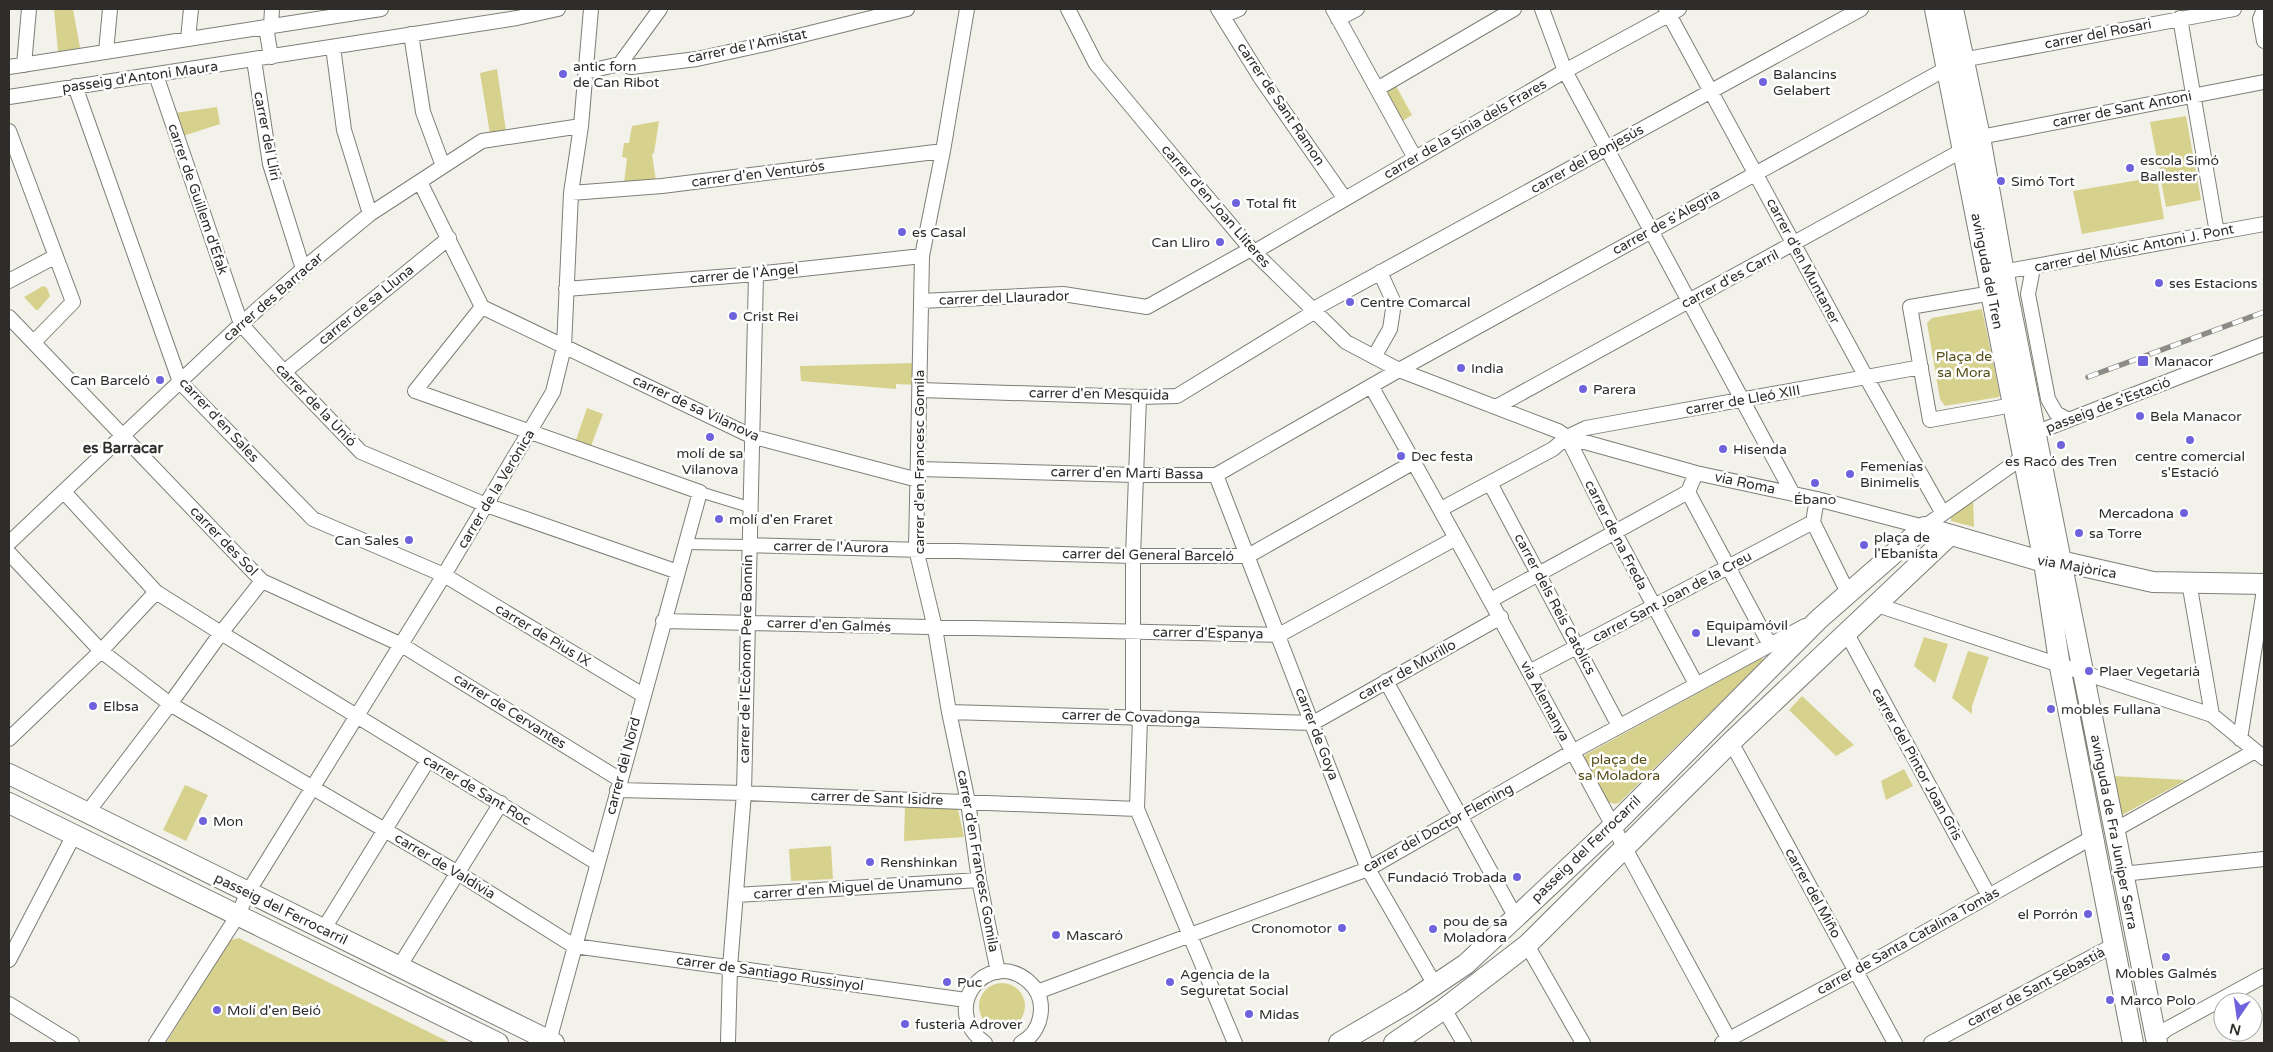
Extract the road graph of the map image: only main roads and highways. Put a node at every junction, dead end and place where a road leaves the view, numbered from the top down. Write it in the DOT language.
graph roads {
  1 [pos="1935,9"];
  2 [pos="1952,9"];
  3 [pos="1955,65"];
  4 [pos="1997,282"];
  5 [pos="2032,447"];
  6 [pos="1924,527"];
  7 [pos="1950,535"];
  8 [pos="2052,562"];
  9 [pos="2264,584"];
  10 [pos="9,774"];
  11 [pos="9,803"];
  12 [pos="2156,1040"];
  13 [pos="551,1042"];
  14 [pos="498,1043"];
  15 [pos="1339,1043"];
  16 [pos="1394,1043"];
  17 [pos="2133,1043"];
  1 -- 3 [label="main road, avinguda del Tren"];
  2 -- 3 [label="main road, avinguda del Tren"];
  3 -- 4 [label="main road, avinguda del Tren"];
  3 -- 4 [label="main road, avinguda del Tren"];
  4 -- 5 [label="main road"];
  4 -- 5 [label="main road, avinguda del Tren"];
  5 -- 8 [label="main road"];
  6 -- 7 [label="main road, via Majòrica"];
  6 -- 15 [label="main road, passeig del Ferrocarril"];
  7 -- 8 [label="main road, via Majòrica"];
  7 -- 16 [label="main road, passeig del Ferrocarril"];
  8 -- 9 [label="main road, via Majòrica"];
  8 -- 12 [label="main road, avinguda de Fra Juníper Serra"];
  8 -- 17 [label="main road, avinguda de Fra Juníper Serra"];
  10 -- 13 [label="main road, passeig del Ferrocarril"];
  11 -- 14 [label="main road, passeig del Ferrocarril"];
}
